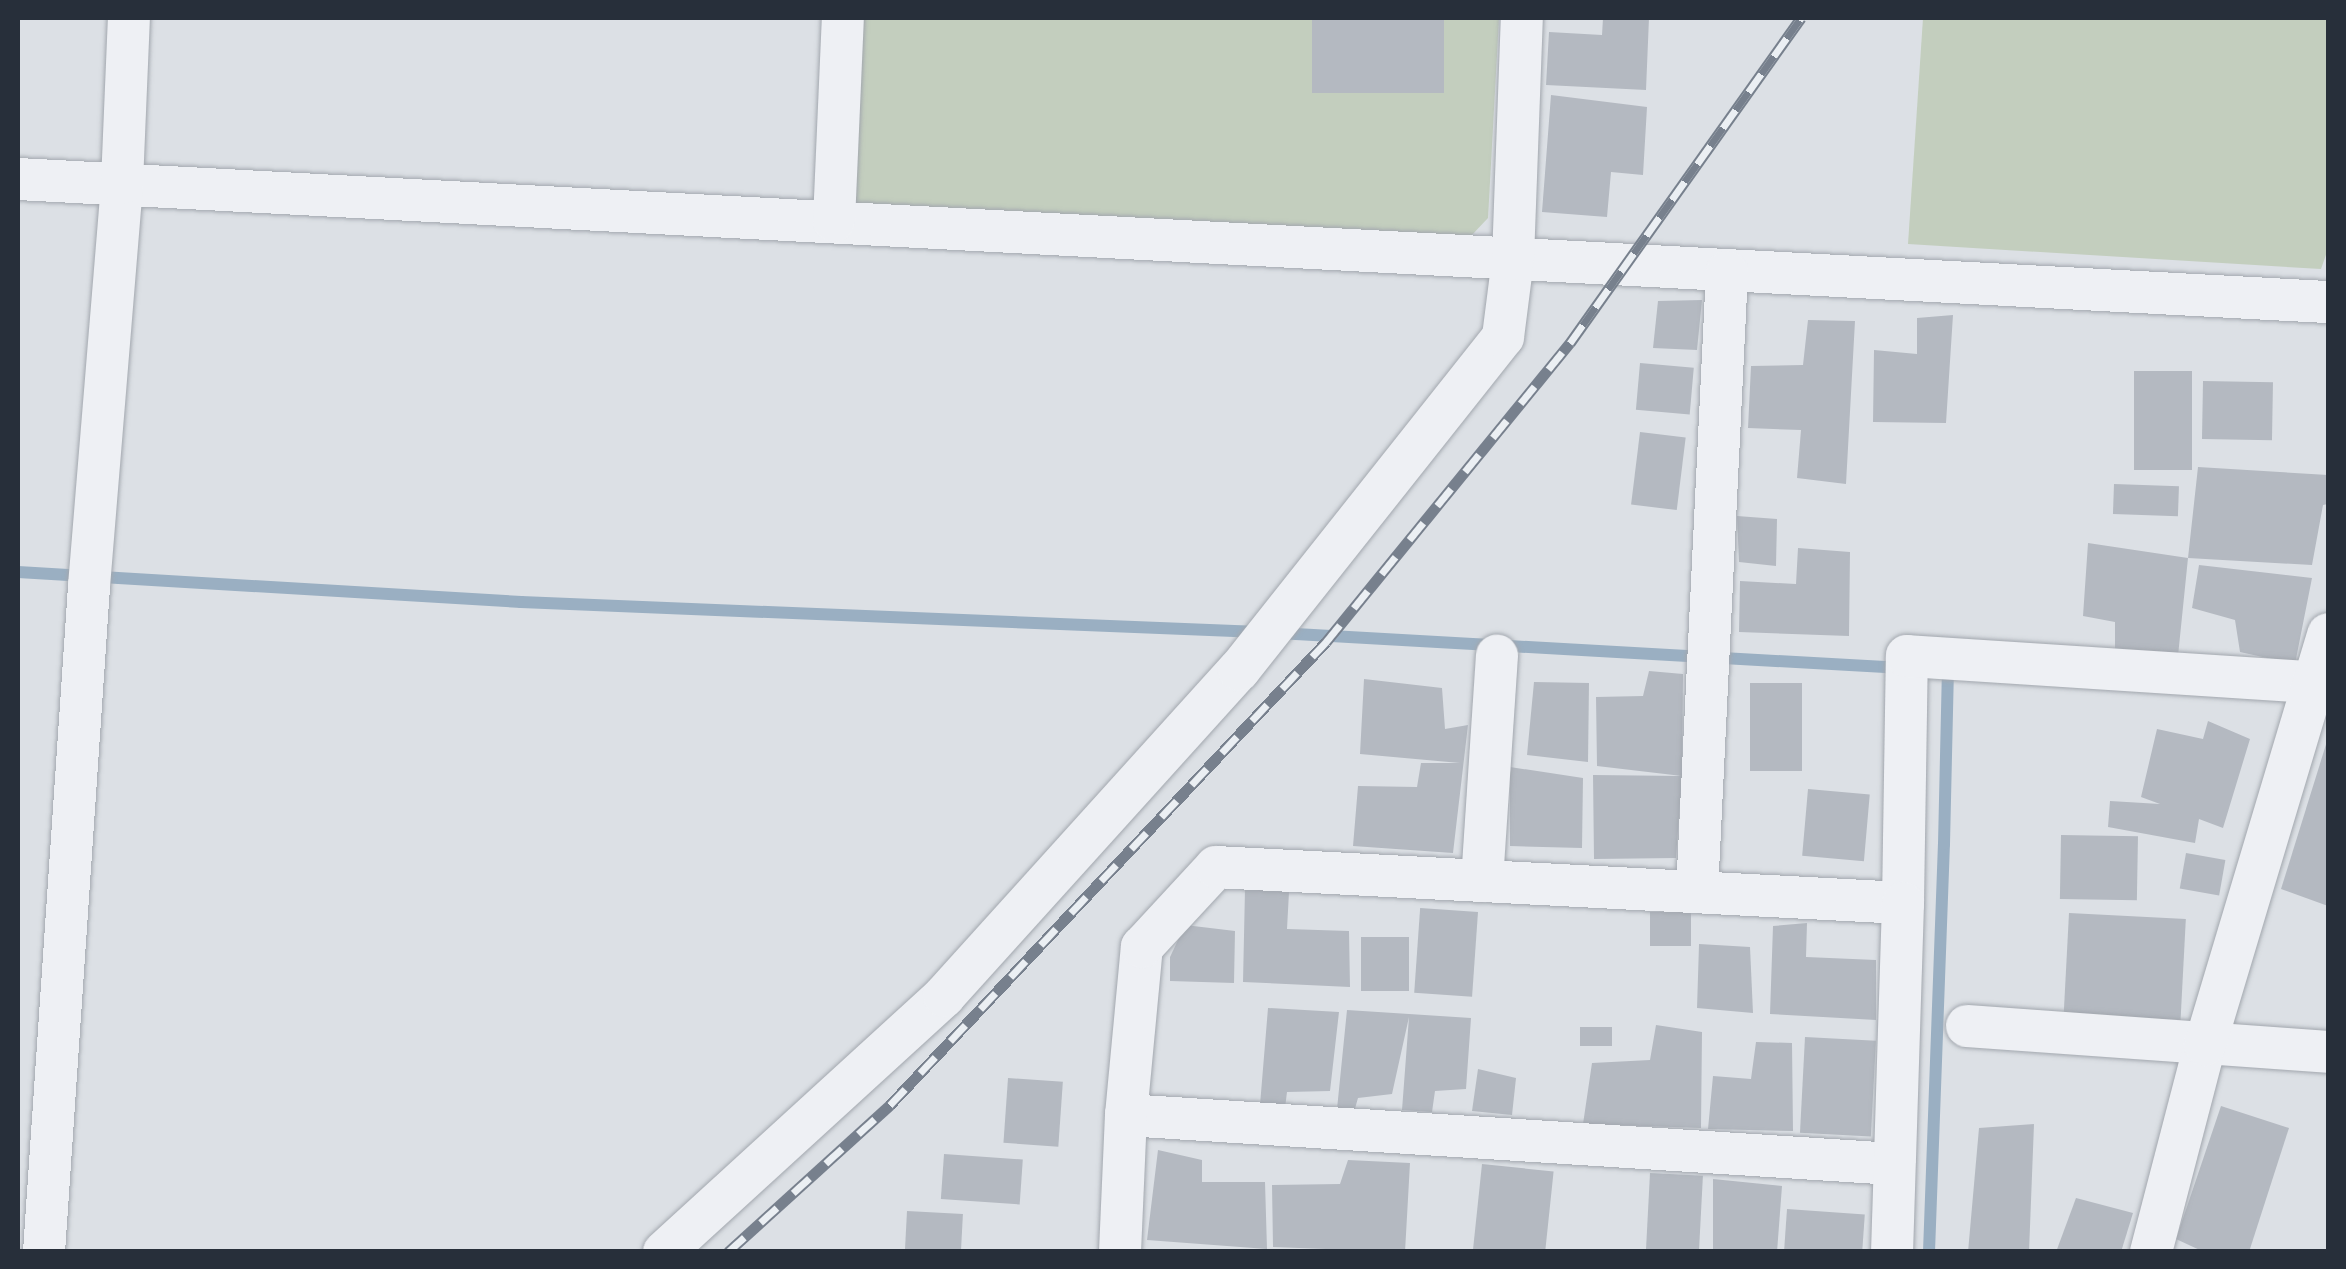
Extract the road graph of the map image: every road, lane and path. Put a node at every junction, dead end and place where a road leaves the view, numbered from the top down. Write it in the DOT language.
graph roads {
  1 [pos="129,18"];
  2 [pos="843,18"];
  3 [pos="1522,18"];
  4 [pos="18,179"];
  5 [pos="122,183"];
  6 [pos="834,221"];
  7 [pos="1513,260"];
  8 [pos="1727,272"];
  9 [pos="2328,302"];
  10 [pos="2328,634"];
  11 [pos="1497,655"];
  12 [pos="2321,683"];
  13 [pos="1482,881"];
  14 [pos="1697,892"];
  15 [pos="1903,904"];
  16 [pos="1968,1026"];
  17 [pos="2325,1040"];
  18 [pos="2205,1045"];
  19 [pos="1126,1115"];
  20 [pos="1894,1164"];
  21 [pos="44,1252"];
  22 [pos="664,1252"];
  23 [pos="1120,1252"];
  24 [pos="1892,1252"];
  25 [pos="2151,1252"];
  1 -- 5 [label="street"];
  2 -- 6 [label="street"];
  3 -- 7 [label="street"];
  4 -- 5 [label="street"];
  5 -- 6 [label="street"];
  5 -- 21 [label="street"];
  6 -- 7 [label="street"];
  7 -- 8 [label="street"];
  7 -- 22 [label="street"];
  8 -- 9 [label="street"];
  8 -- 14 [label="street"];
  10 -- 12 [label="street"];
  11 -- 13 [label="street"];
  12 -- 15 [label="street"];
  12 -- 18 [label="street"];
  13 -- 14 [label="street"];
  13 -- 19 [label="street"];
  14 -- 15 [label="street"];
  15 -- 20 [label="street"];
  16 -- 18 [label="street"];
  17 -- 18 [label="street"];
  18 -- 25 [label="street"];
  19 -- 20 [label="street"];
  19 -- 23 [label="street"];
  20 -- 24 [label="street"];
}
